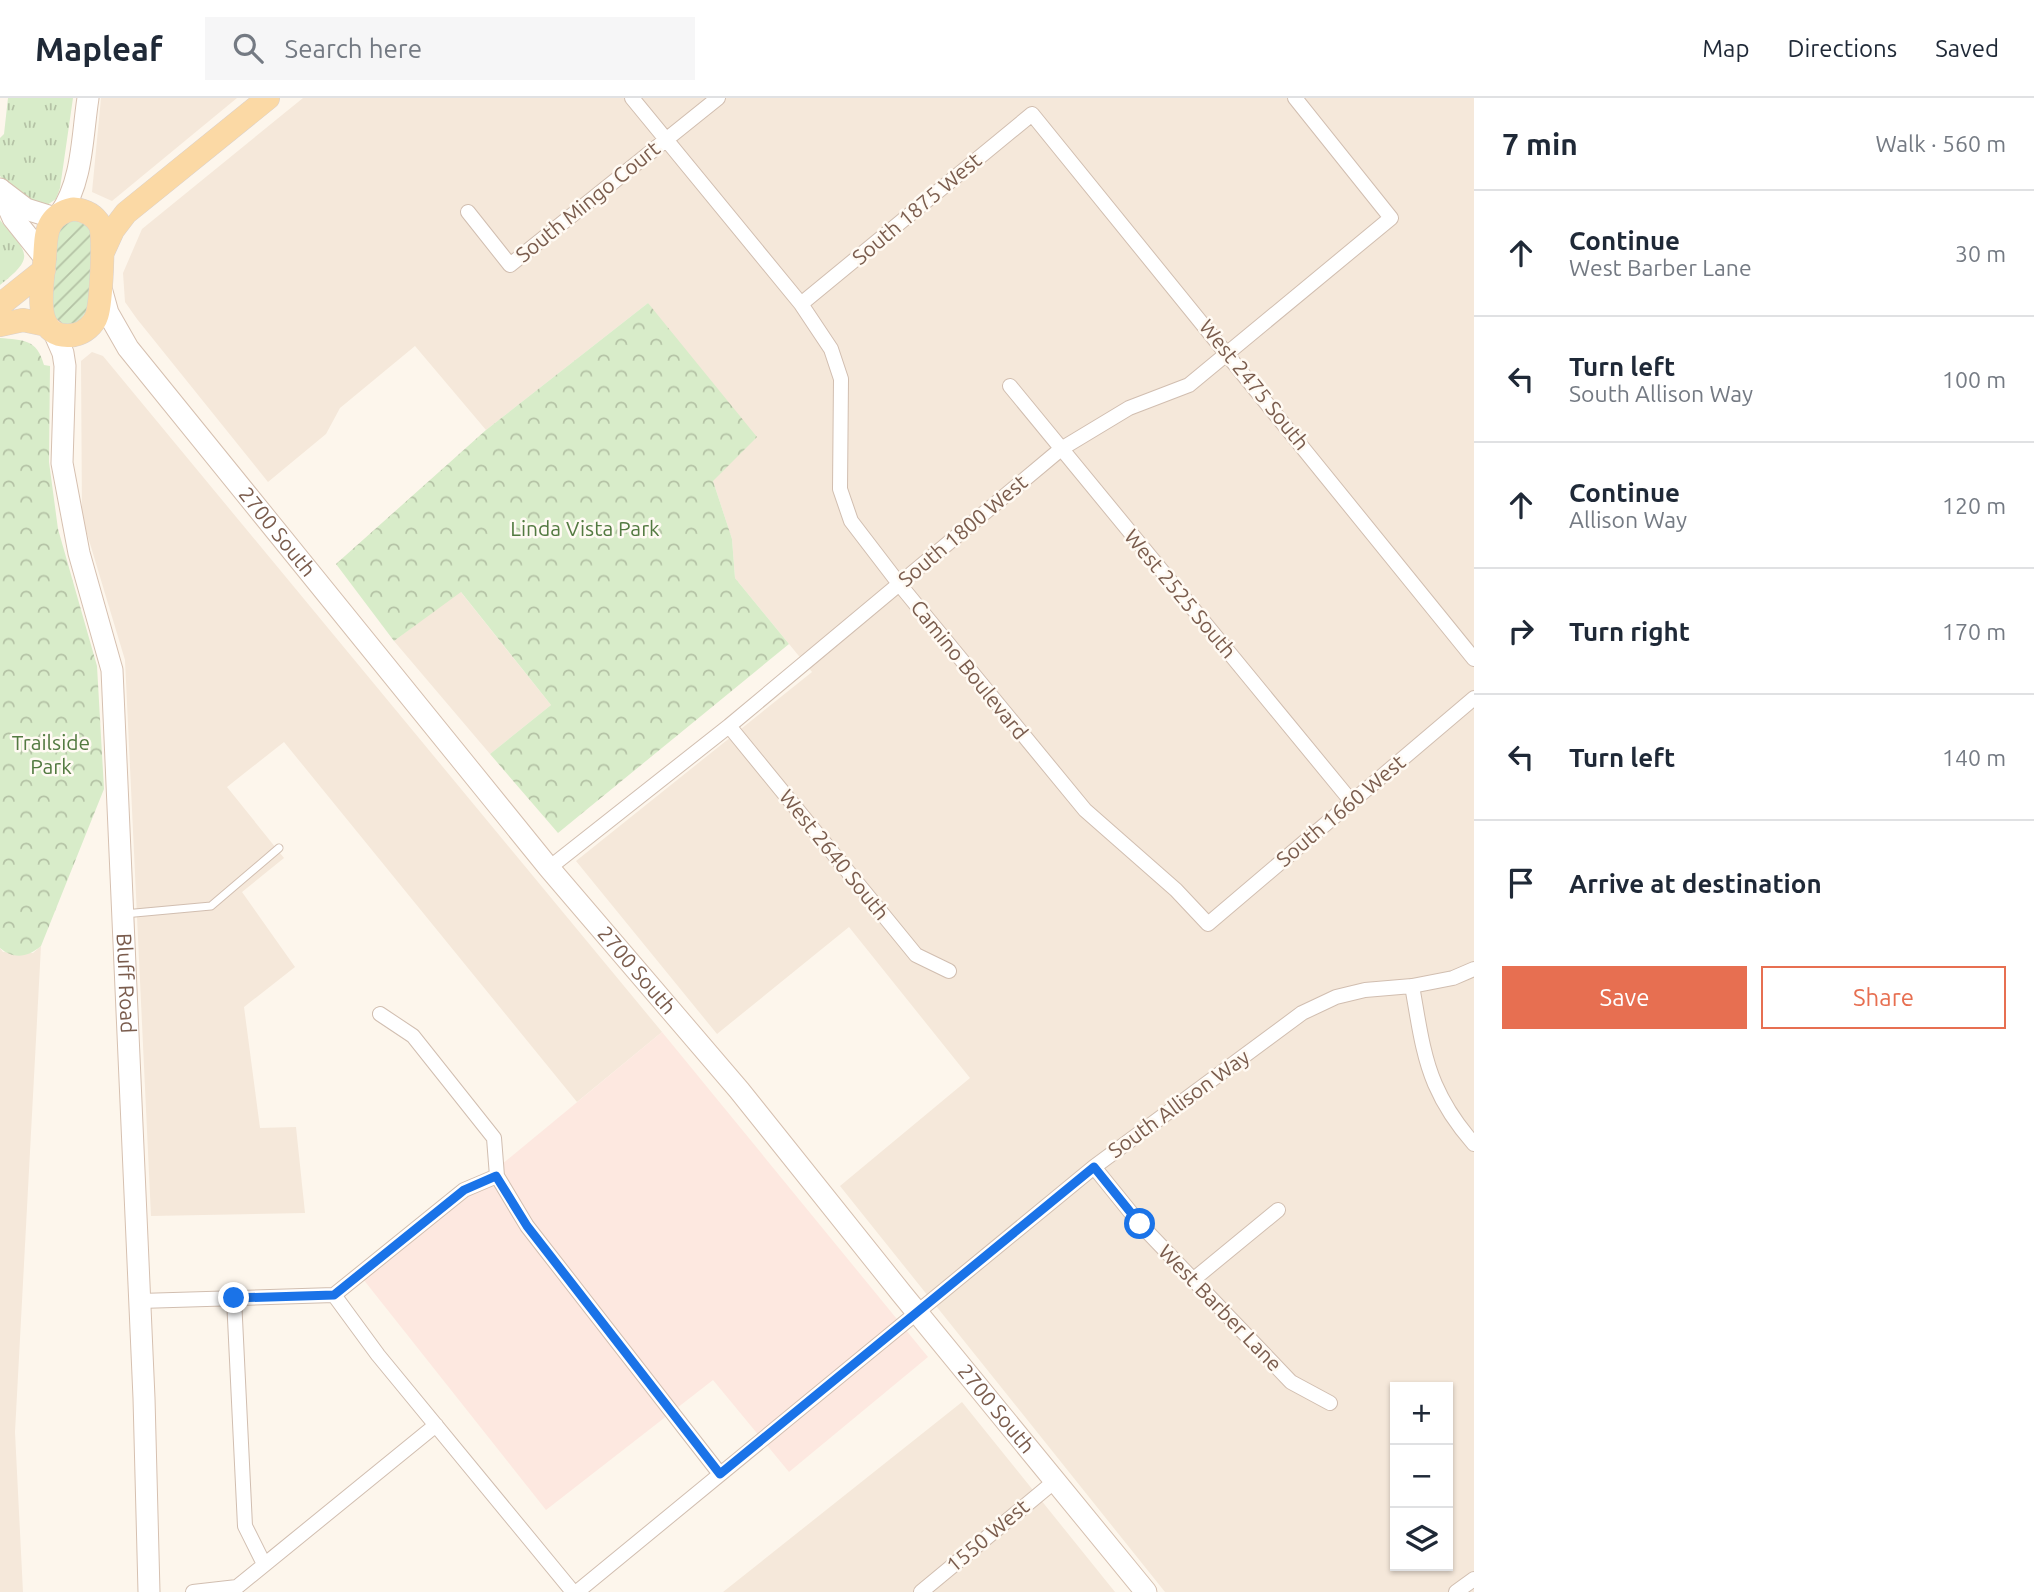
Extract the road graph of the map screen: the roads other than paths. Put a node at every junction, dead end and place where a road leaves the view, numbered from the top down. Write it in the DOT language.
graph roads {
  1 [pos="88,98"];
  2 [pos="268,98"];
  3 [pos="632,98"];
  4 [pos="718,98"];
  5 [pos="1295,98"];
  6 [pos="1032,114"];
  7 [pos="667,139"];
  8 [pos="77,176"];
  9 [pos="0,189"];
  10 [pos="468,212"];
  11 [pos="126,213"];
  12 [pos="90,214"];
  13 [pos="57,216"];
  14 [pos="102,254"];
  15 [pos="44,264"];
  16 [pos="100,282"];
  17 [pos="801,304"];
  18 [pos="0,305"];
  19 [pos="0,325"];
  20 [pos="50,327"];
  21 [pos="85,331"];
  22 [pos="128,348"];
  23 [pos="1229,354"];
  24 [pos="65,379"];
  25 [pos="1010,386"];
  26 [pos="1061,449"];
  27 [pos="900,585"];
  28 [pos="1474,659"];
  29 [pos="1474,698"];
  30 [pos="729,726"];
  31 [pos="1351,801"];
  32 [pos="279,848"];
  33 [pos="549,868"];
  34 [pos="123,914"];
  35 [pos="1208,925"];
  36 [pos="1474,969"];
  37 [pos="949,971"];
  38 [pos="1412,986"];
  39 [pos="380,1014"];
  40 [pos="1474,1144"];
  41 [pos="1094,1167"];
  42 [pos="496,1176"];
  43 [pos="1278,1210"];
  44 [pos="1194,1279"];
  45 [pos="334,1295"];
  46 [pos="234,1298"];
  47 [pos="140,1301"];
  48 [pos="917,1311"];
  49 [pos="1330,1403"];
  50 [pos="436,1425"];
  51 [pos="720,1474"];
  52 [pos="1055,1481"];
  53 [pos="264,1564"];
  54 [pos="1474,1579"];
  55 [pos="149,1592"];
  56 [pos="193,1592"];
  57 [pos="575,1592"];
  58 [pos="921,1592"];
  59 [pos="1146,1592"];
  60 [pos="1456,1592"];
  1 -- 8 [label="main road"];
  2 -- 11 [label="main road"];
  3 -- 7 [label="street, Camino Boulevard"];
  4 -- 7 [label="street, South Mingo Court"];
  5 -- 23 [label="street, South 1800 West"];
  6 -- 17 [label="street, South 1875 West"];
  6 -- 23 [label="street, West 2475 South"];
  7 -- 10 [label="street, South Mingo Court"];
  7 -- 17 [label="street, Camino Boulevard"];
  8 -- 12 [label="main road"];
  8 -- 13 [label="main road"];
  9 -- 13 [label="main road"];
  9 -- 15 [label="main road"];
  11 -- 12 [label="main road"];
  11 -- 14 [label="main road"];
  12 -- 13 [label="main road"];
  12 -- 14 [label="main road"];
  13 -- 15 [label="main road"];
  14 -- 16 [label="main road"];
  15 -- 18 [label="main road"];
  15 -- 20 [label="main road"];
  16 -- 21 [label="main road"];
  16 -- 22 [label="main road, 2700 South"];
  17 -- 27 [label="street, Camino Boulevard"];
  19 -- 20 [label="main road"];
  20 -- 21 [label="main road"];
  20 -- 24 [label="main road, Bluff Road"];
  21 -- 22 [label="main road, 2700 South"];
  21 -- 24 [label="main road, Bluff Road"];
  22 -- 33 [label="main road, 2700 South"];
  23 -- 26 [label="street, South 1800 West"];
  23 -- 28 [label="street, West 2475 South"];
  24 -- 34 [label="main road, Bluff Road"];
  25 -- 26 [label="street, West 2525 South"];
  26 -- 27 [label="street, South 1800 West"];
  26 -- 31 [label="street, West 2525 South"];
  27 -- 30 [label="street, South 1800 West"];
  27 -- 35 [label="street, Camino Boulevard"];
  29 -- 31 [label="street, South 1660 West"];
  30 -- 33 [label="street, South 1800 West"];
  30 -- 37 [label="street, West 2640 South"];
  31 -- 35 [label="street, South 1660 West"];
  32 -- 34 [label="lane"];
  33 -- 48 [label="main road, 2700 South"];
  34 -- 47 [label="main road, Bluff Road"];
  36 -- 38 [label="street, South Allison Way"];
  38 -- 40 [label="street"];
  38 -- 41 [label="street, South Allison Way"];
  39 -- 42 [label="street"];
  41 -- 44 [label="street, West Barber Lane"];
  41 -- 48 [label="street, South Allison Way"];
  42 -- 45 [label="street"];
  42 -- 51 [label="street"];
  43 -- 44 [label="street"];
  44 -- 49 [label="street, West Barber Lane"];
  45 -- 46 [label="street"];
  45 -- 50 [label="street"];
  46 -- 47 [label="street"];
  46 -- 53 [label="street"];
  47 -- 55 [label="main road, Bluff Road"];
  48 -- 51 [label="street, South Allison Way"];
  48 -- 52 [label="main road, 2700 South"];
  50 -- 53 [label="street"];
  50 -- 57 [label="street"];
  51 -- 57 [label="street, South Allison Way"];
  52 -- 58 [label="street, 1550 West"];
  52 -- 59 [label="main road, 2700 South"];
  53 -- 56 [label="street"];
  54 -- 60 [label="street"];
}
